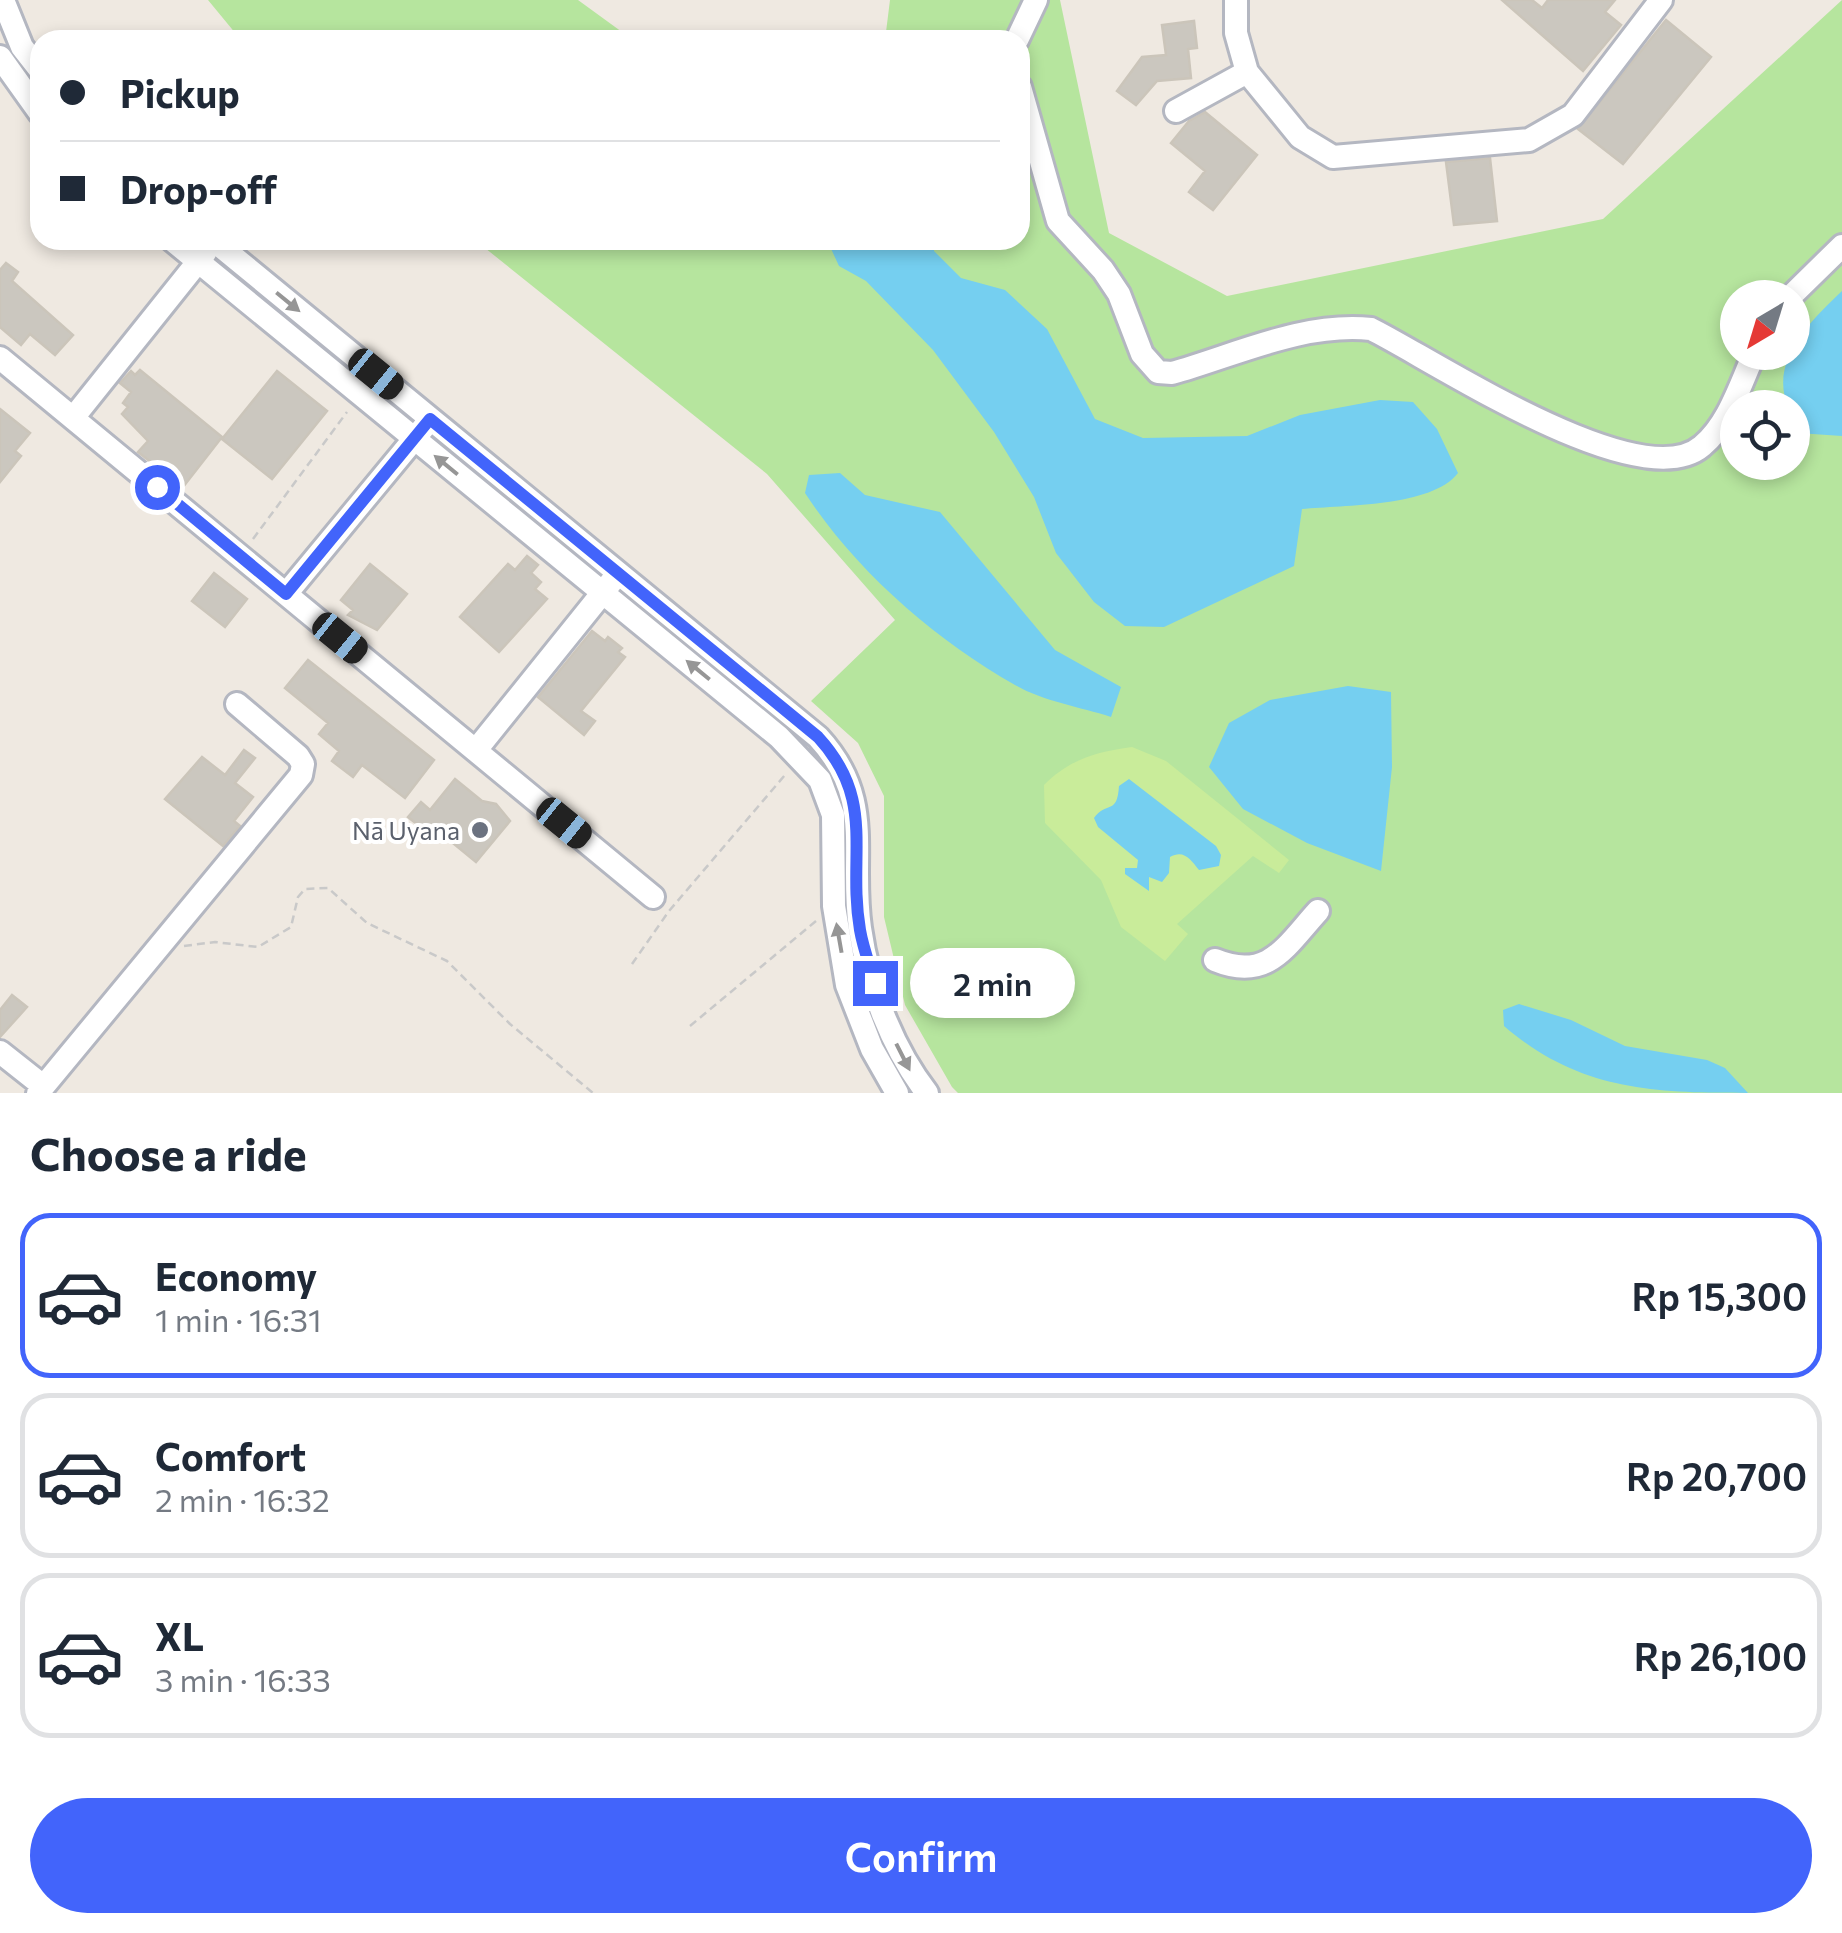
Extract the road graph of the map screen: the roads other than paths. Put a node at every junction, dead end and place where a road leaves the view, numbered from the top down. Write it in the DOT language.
graph roads {
  1 [pos="2,0"];
  2 [pos="1036,0"];
  3 [pos="1236,0"];
  4 [pos="1660,0"];
  5 [pos="1022,30"];
  6 [pos="7,53"];
  7 [pos="30,65"];
  8 [pos="1247,72"];
  9 [pos="30,96"];
  10 [pos="1176,111"];
  11 [pos="1030,122"];
  12 [pos="1842,246"];
  13 [pos="184,250"];
  14 [pos="207,250"];
  15 [pos="226,250"];
  16 [pos="198,262"];
  17 [pos="1808,280"];
  18 [pos="0,358"];
  19 [pos="1748,370"];
  20 [pos="73,418"];
  21 [pos="430,419"];
  22 [pos="414,438"];
  23 [pos="618,573"];
  24 [pos="602,592"];
  25 [pos="286,594"];
  26 [pos="238,704"];
  27 [pos="476,750"];
  28 [pos="654,897"];
  29 [pos="1318,911"];
  30 [pos="1215,960"];
  31 [pos="0,1052"];
  32 [pos="41,1090"];
  33 [pos="897,1093"];
  34 [pos="927,1093"];
  1 -- 6 [label="street"];
  2 -- 5 [label="street"];
  3 -- 8 [label="street"];
  4 -- 8 [label="street"];
  6 -- 7 [label="street"];
  6 -- 9 [label="street"];
  8 -- 10 [label="street"];
  11 -- 19 [label="street"];
  12 -- 17 [label="street"];
  13 -- 16 [label="street"];
  14 -- 16 [label="street"];
  15 -- 21 [label="street, one-way"];
  16 -- 20 [label="street"];
  16 -- 22 [label="street"];
  18 -- 20 [label="street"];
  20 -- 25 [label="street"];
  21 -- 22 [label="street"];
  21 -- 23 [label="street"];
  24 -- 22 [label="street, one-way"];
  22 -- 25 [label="street"];
  23 -- 24 [label="street"];
  23 -- 34 [label="street, one-way"];
  24 -- 27 [label="street"];
  33 -- 24 [label="street, one-way"];
  25 -- 27 [label="street"];
  26 -- 32 [label="street"];
  27 -- 28 [label="street"];
  29 -- 30 [label="street"];
  31 -- 32 [label="street"];
}
